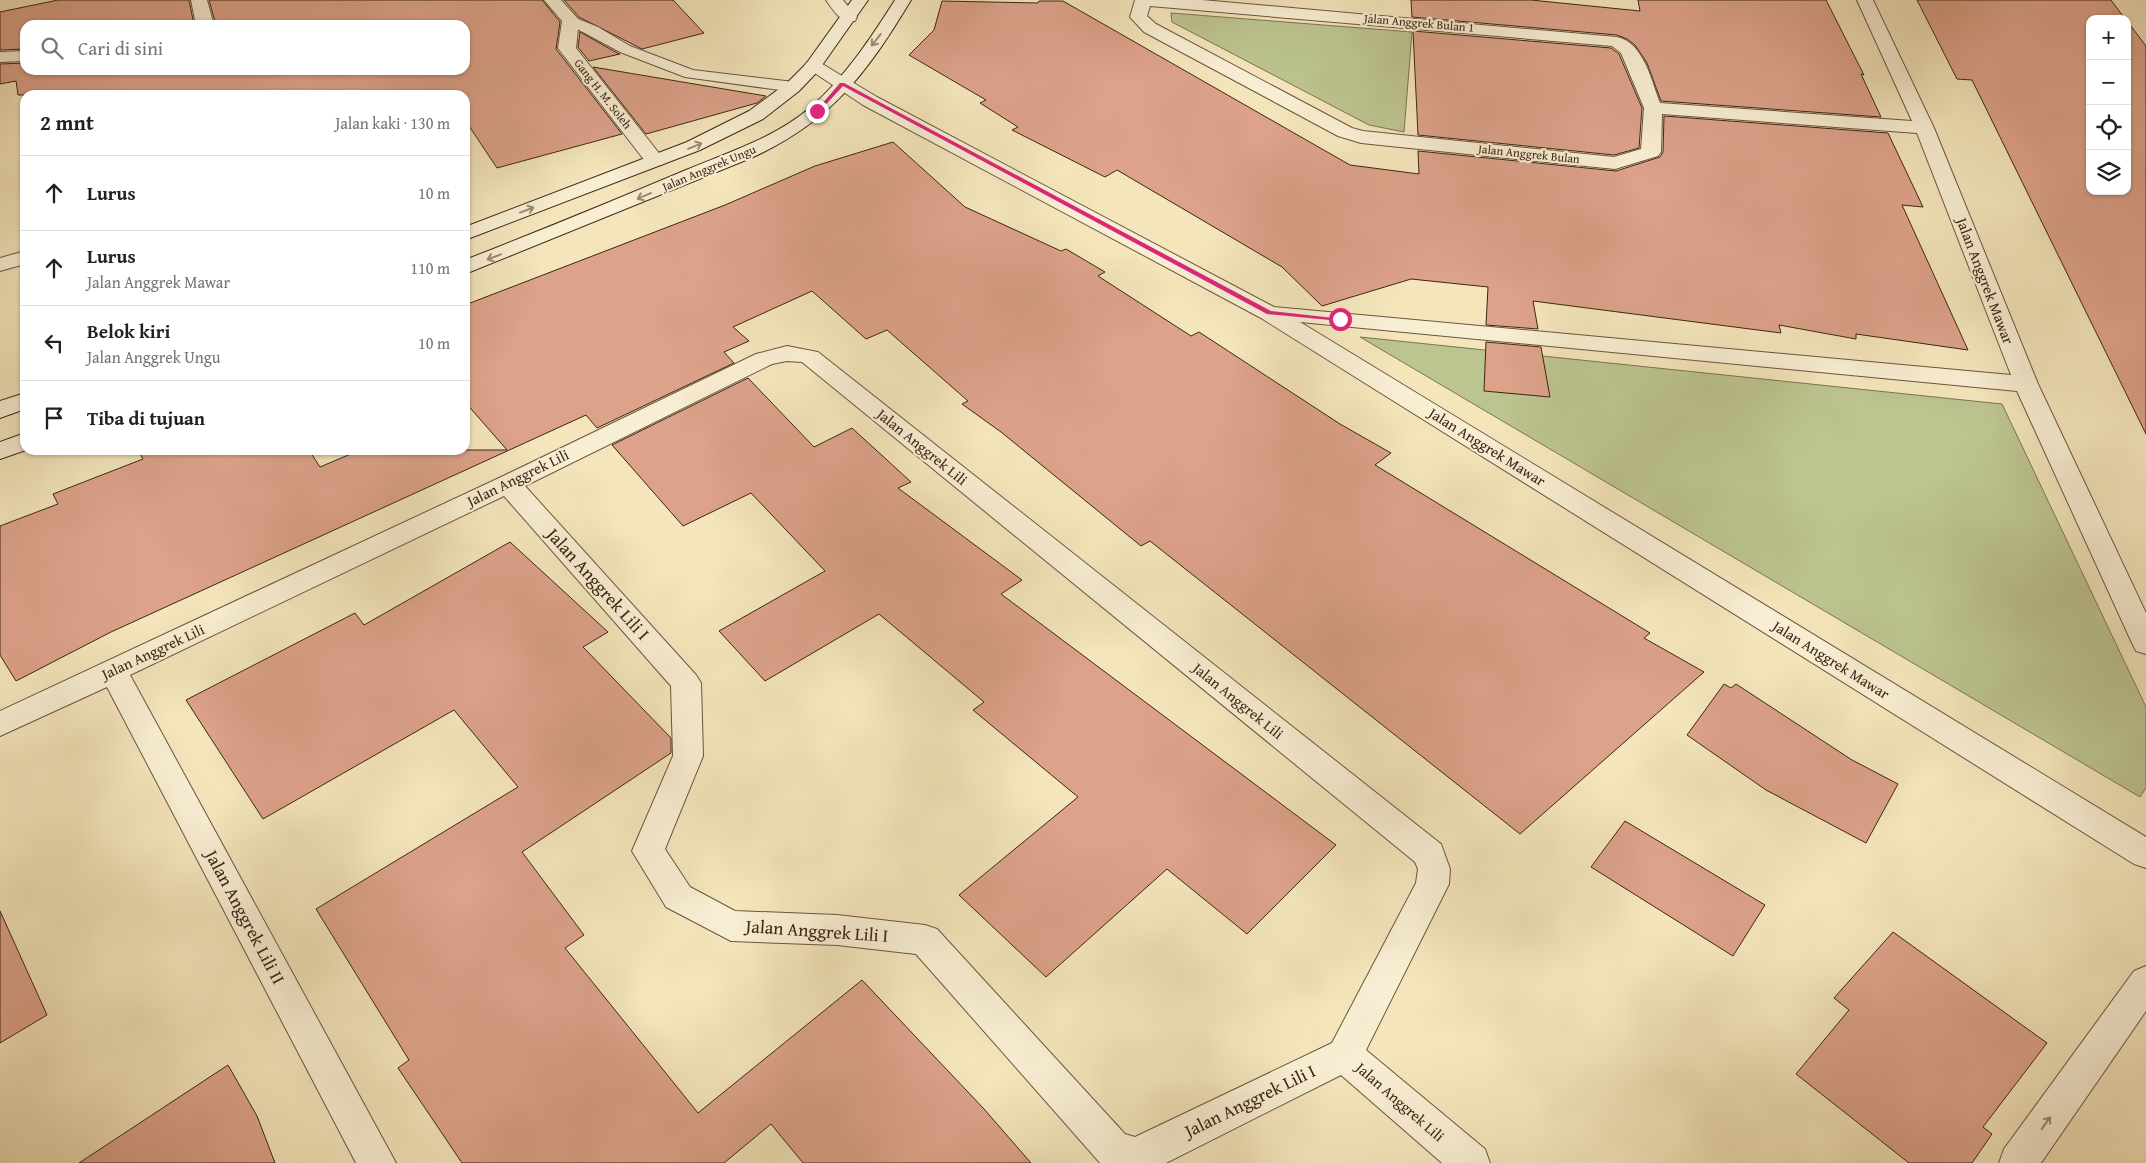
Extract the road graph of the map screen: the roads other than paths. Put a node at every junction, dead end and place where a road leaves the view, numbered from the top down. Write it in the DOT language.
graph roads {
  1 [pos="199,0"];
  2 [pos="552,0"];
  3 [pos="834,0"];
  4 [pos="860,0"];
  5 [pos="903,0"];
  6 [pos="1143,0"];
  7 [pos="1866,0"];
  8 [pos="849,17"];
  9 [pos="204,20"];
  10 [pos="571,20"];
  11 [pos="20,56"];
  12 [pos="0,57"];
  13 [pos="812,66"];
  14 [pos="842,84"];
  15 [pos="794,87"];
  16 [pos="1653,108"];
  17 [pos="1925,128"];
  18 [pos="655,161"];
  19 [pos="470,232"];
  20 [pos="20,259"];
  21 [pos="0,265"];
  22 [pos="470,266"];
  23 [pos="1269,313"];
  24 [pos="2026,384"];
  25 [pos="20,403"];
  26 [pos="0,410"];
  27 [pos="20,443"];
  28 [pos="0,451"];
  29 [pos="508,484"];
  30 [pos="2146,643"];
  31 [pos="113,671"];
  32 [pos="0,724"];
  33 [pos="2146,854"];
  34 [pos="2146,982"];
  35 [pos="1345,1055"];
  36 [pos="377,1163"];
  37 [pos="1471,1163"];
  38 [pos="2018,1163"];
  1 -- 9 [label="street"];
  2 -- 10 [label="street"];
  3 -- 8 [label="street"];
  4 -- 8 [label="street, Jalan Anggrek Ungu"];
  5 -- 14 [label="street, Jalan Anggrek Ungu, one-way"];
  6 -- 16 [label="street, Jalan Anggrek Bulan 1"];
  6 -- 16 [label="street, Jalan Anggrek Bulan"];
  7 -- 17 [label="street, Jalan Anggrek Mawar"];
  8 -- 13 [label="street, Jalan Anggrek Ungu"];
  10 -- 15 [label="lane"];
  10 -- 18 [label="street, Gang H. M. Soleh"];
  11 -- 12 [label="street"];
  13 -- 14 [label="street, Jalan Anggrek Mawar"];
  13 -- 15 [label="street, Jalan Anggrek Ungu"];
  14 -- 22 [label="street, Jalan Anggrek Ungu, one-way"];
  14 -- 23 [label="street, Jalan Anggrek Mawar"];
  18 -- 15 [label="street, Jalan Anggrek Ungu, one-way"];
  16 -- 17 [label="street"];
  17 -- 24 [label="street, Jalan Anggrek Mawar"];
  19 -- 18 [label="street, Jalan Anggrek Ungu, one-way"];
  20 -- 21 [label="street"];
  23 -- 24 [label="street"];
  23 -- 33 [label="street, Jalan Anggrek Mawar"];
  24 -- 30 [label="street, Jalan Anggrek Mawar"];
  25 -- 26 [label="street"];
  27 -- 28 [label="street"];
  29 -- 31 [label="street, Jalan Anggrek Lili"];
  29 -- 35 [label="street, Jalan Anggrek Lili I"];
  29 -- 35 [label="street, Jalan Anggrek Lili"];
  31 -- 32 [label="street, Jalan Anggrek Lili"];
  31 -- 36 [label="street, Jalan Anggrek Lili II"];
  38 -- 34 [label="street, one-way"];
  35 -- 37 [label="street, Jalan Anggrek Lili"];
}
